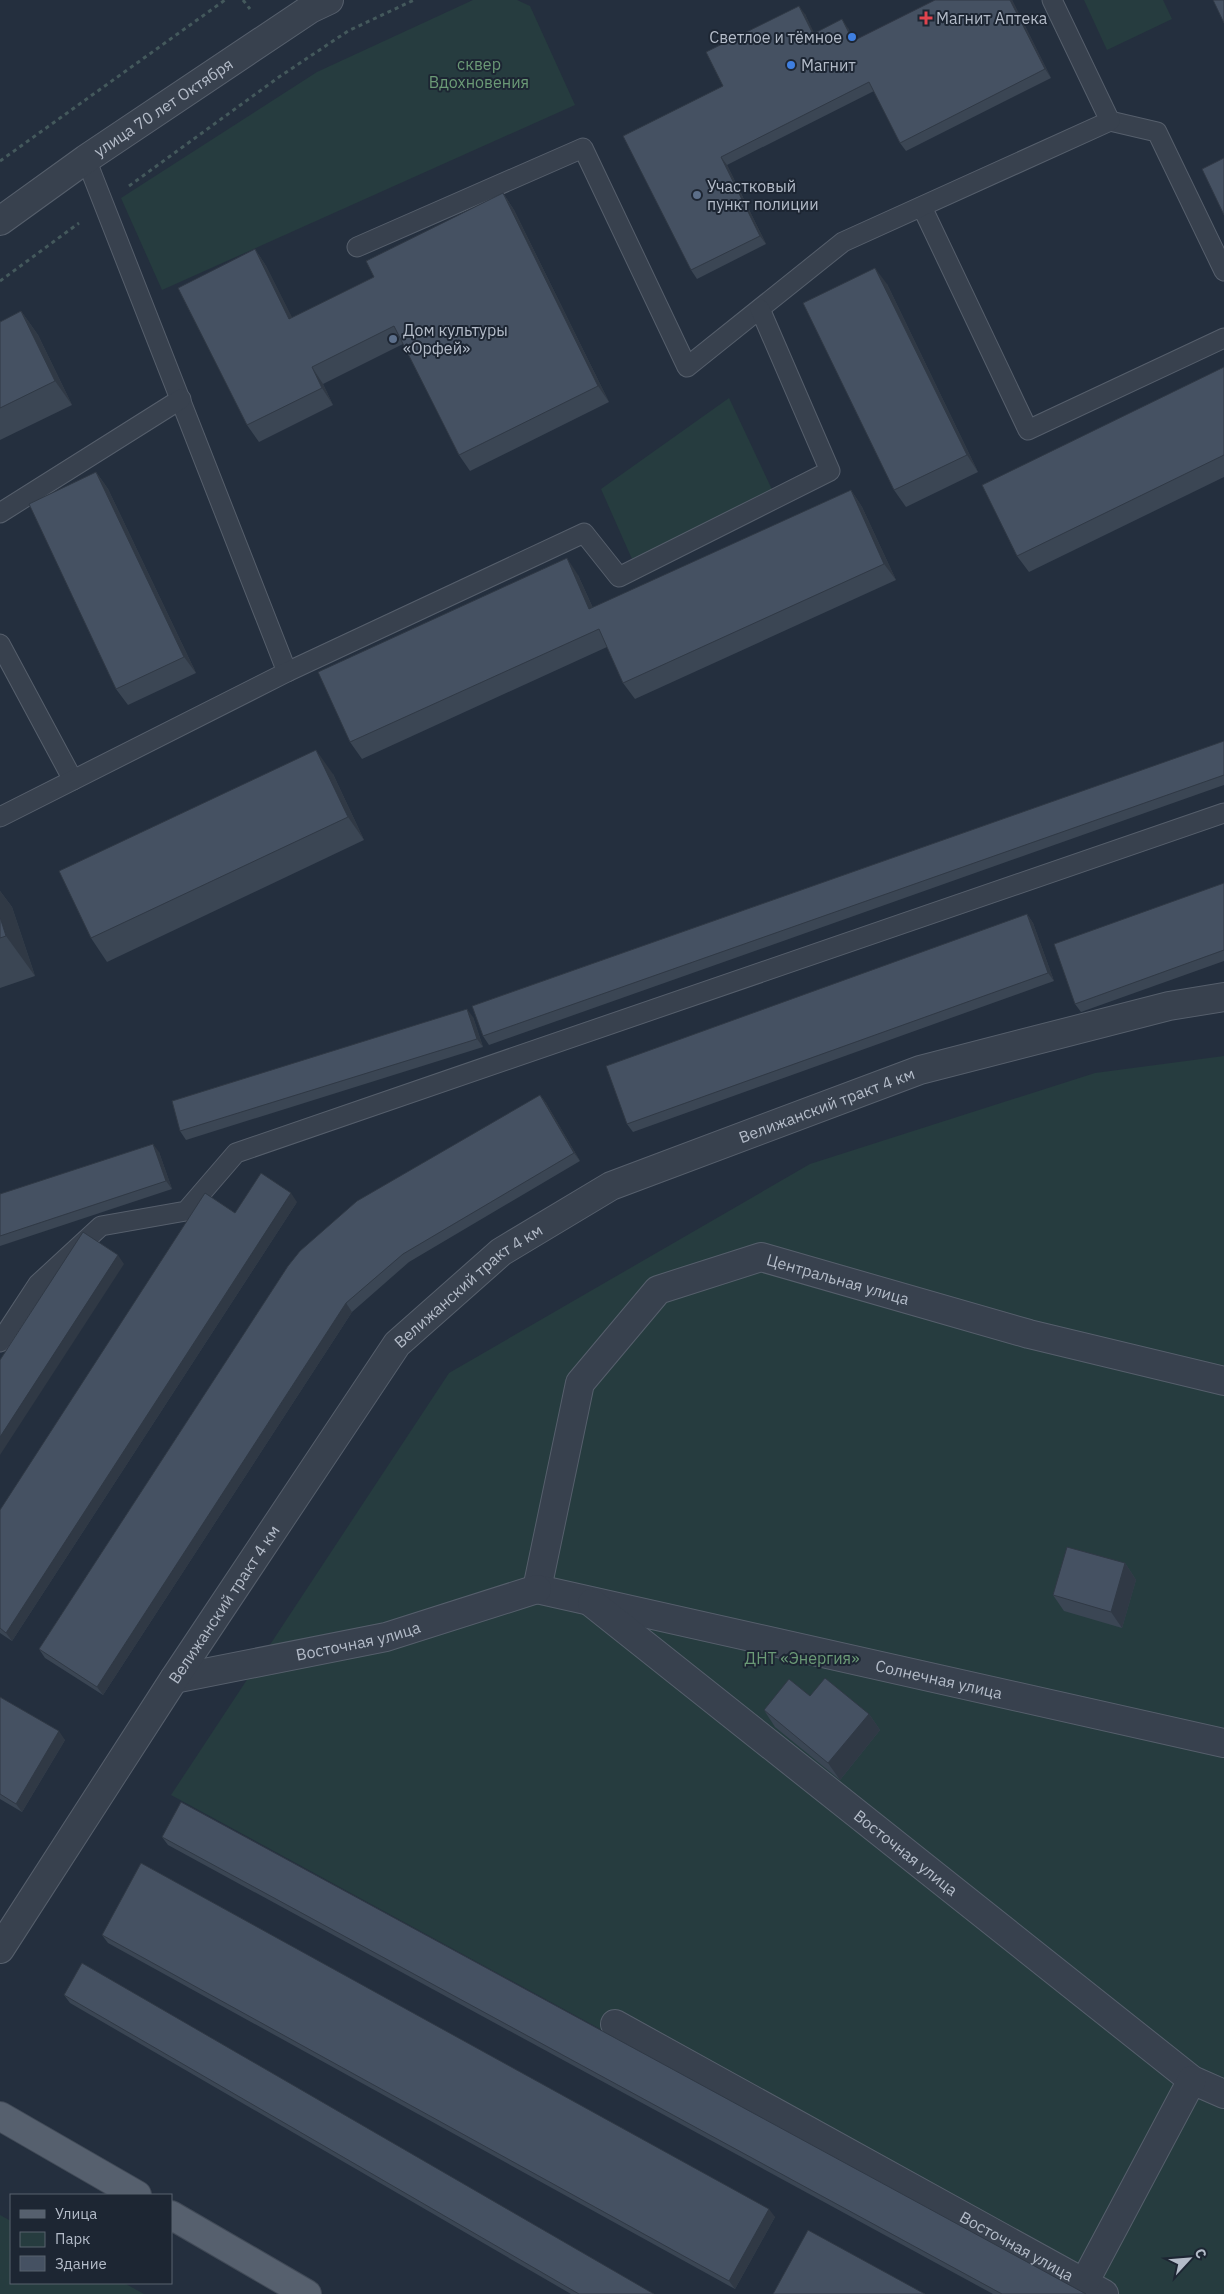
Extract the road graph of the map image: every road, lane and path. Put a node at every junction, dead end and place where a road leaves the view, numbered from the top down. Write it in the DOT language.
graph roads {
  1 [pos="225,0"];
  2 [pos="414,0"];
  3 [pos="1052,0"];
  4 [pos="315,3"];
  5 [pos="1110,121"];
  6 [pos="86,159"];
  7 [pos="0,161"];
  8 [pos="104,204"];
  9 [pos="922,207"];
  10 [pos="0,221"];
  11 [pos="357,247"];
  12 [pos="1224,271"];
  13 [pos="0,280"];
  14 [pos="760,309"];
  15 [pos="1224,338"];
  16 [pos="181,399"];
  17 [pos="0,513"];
  18 [pos="0,644"];
  19 [pos="287,672"];
  20 [pos="73,780"];
  21 [pos="1224,813"];
  22 [pos="0,817"];
  23 [pos="1224,997"];
  24 [pos="0,1342"];
  25 [pos="1224,1381"];
  26 [pos="537,1589"];
  27 [pos="592,1603"];
  28 [pos="174,1679"];
  29 [pos="1224,1743"];
  30 [pos="0,1949"];
  31 [pos="615,2024"];
  32 [pos="1192,2080"];
  33 [pos="1224,2094"];
  34 [pos="0,2116"];
  35 [pos="135,2194"];
  36 [pos="172,2216"];
  37 [pos="1094,2289"];
  38 [pos="307,2294"];
  1 -- 7 [label="path"];
  2 -- 8 [label="path"];
  3 -- 5 [label="lane"];
  4 -- 6 [label="street, улица 70 лет Октября"];
  5 -- 9 [label="lane"];
  5 -- 12 [label="lane"];
  6 -- 8 [label="lane"];
  6 -- 10 [label="street, улица 70 лет Октября"];
  8 -- 13 [label="path"];
  8 -- 16 [label="lane"];
  9 -- 14 [label="lane"];
  9 -- 15 [label="lane"];
  11 -- 14 [label="lane"];
  14 -- 19 [label="lane"];
  16 -- 17 [label="lane"];
  16 -- 19 [label="lane"];
  18 -- 20 [label="lane"];
  19 -- 20 [label="lane"];
  20 -- 22 [label="lane"];
  21 -- 24 [label="lane"];
  23 -- 28 [label="street, Велижанский тракт 4 км"];
  25 -- 26 [label="street, Центральная улица"];
  26 -- 27 [label="street, Солнечная улица"];
  26 -- 28 [label="street, Восточная улица"];
  27 -- 29 [label="street, Солнечная улица"];
  27 -- 32 [label="street, Восточная улица"];
  28 -- 30 [label="street, Велижанский тракт 4 км"];
  31 -- 37 [label="street, Восточная улица"];
  32 -- 33 [label="street, Восточная улица"];
  32 -- 37 [label="street"];
  34 -- 35 [label="main road"];
  36 -- 38 [label="main road"];
}
